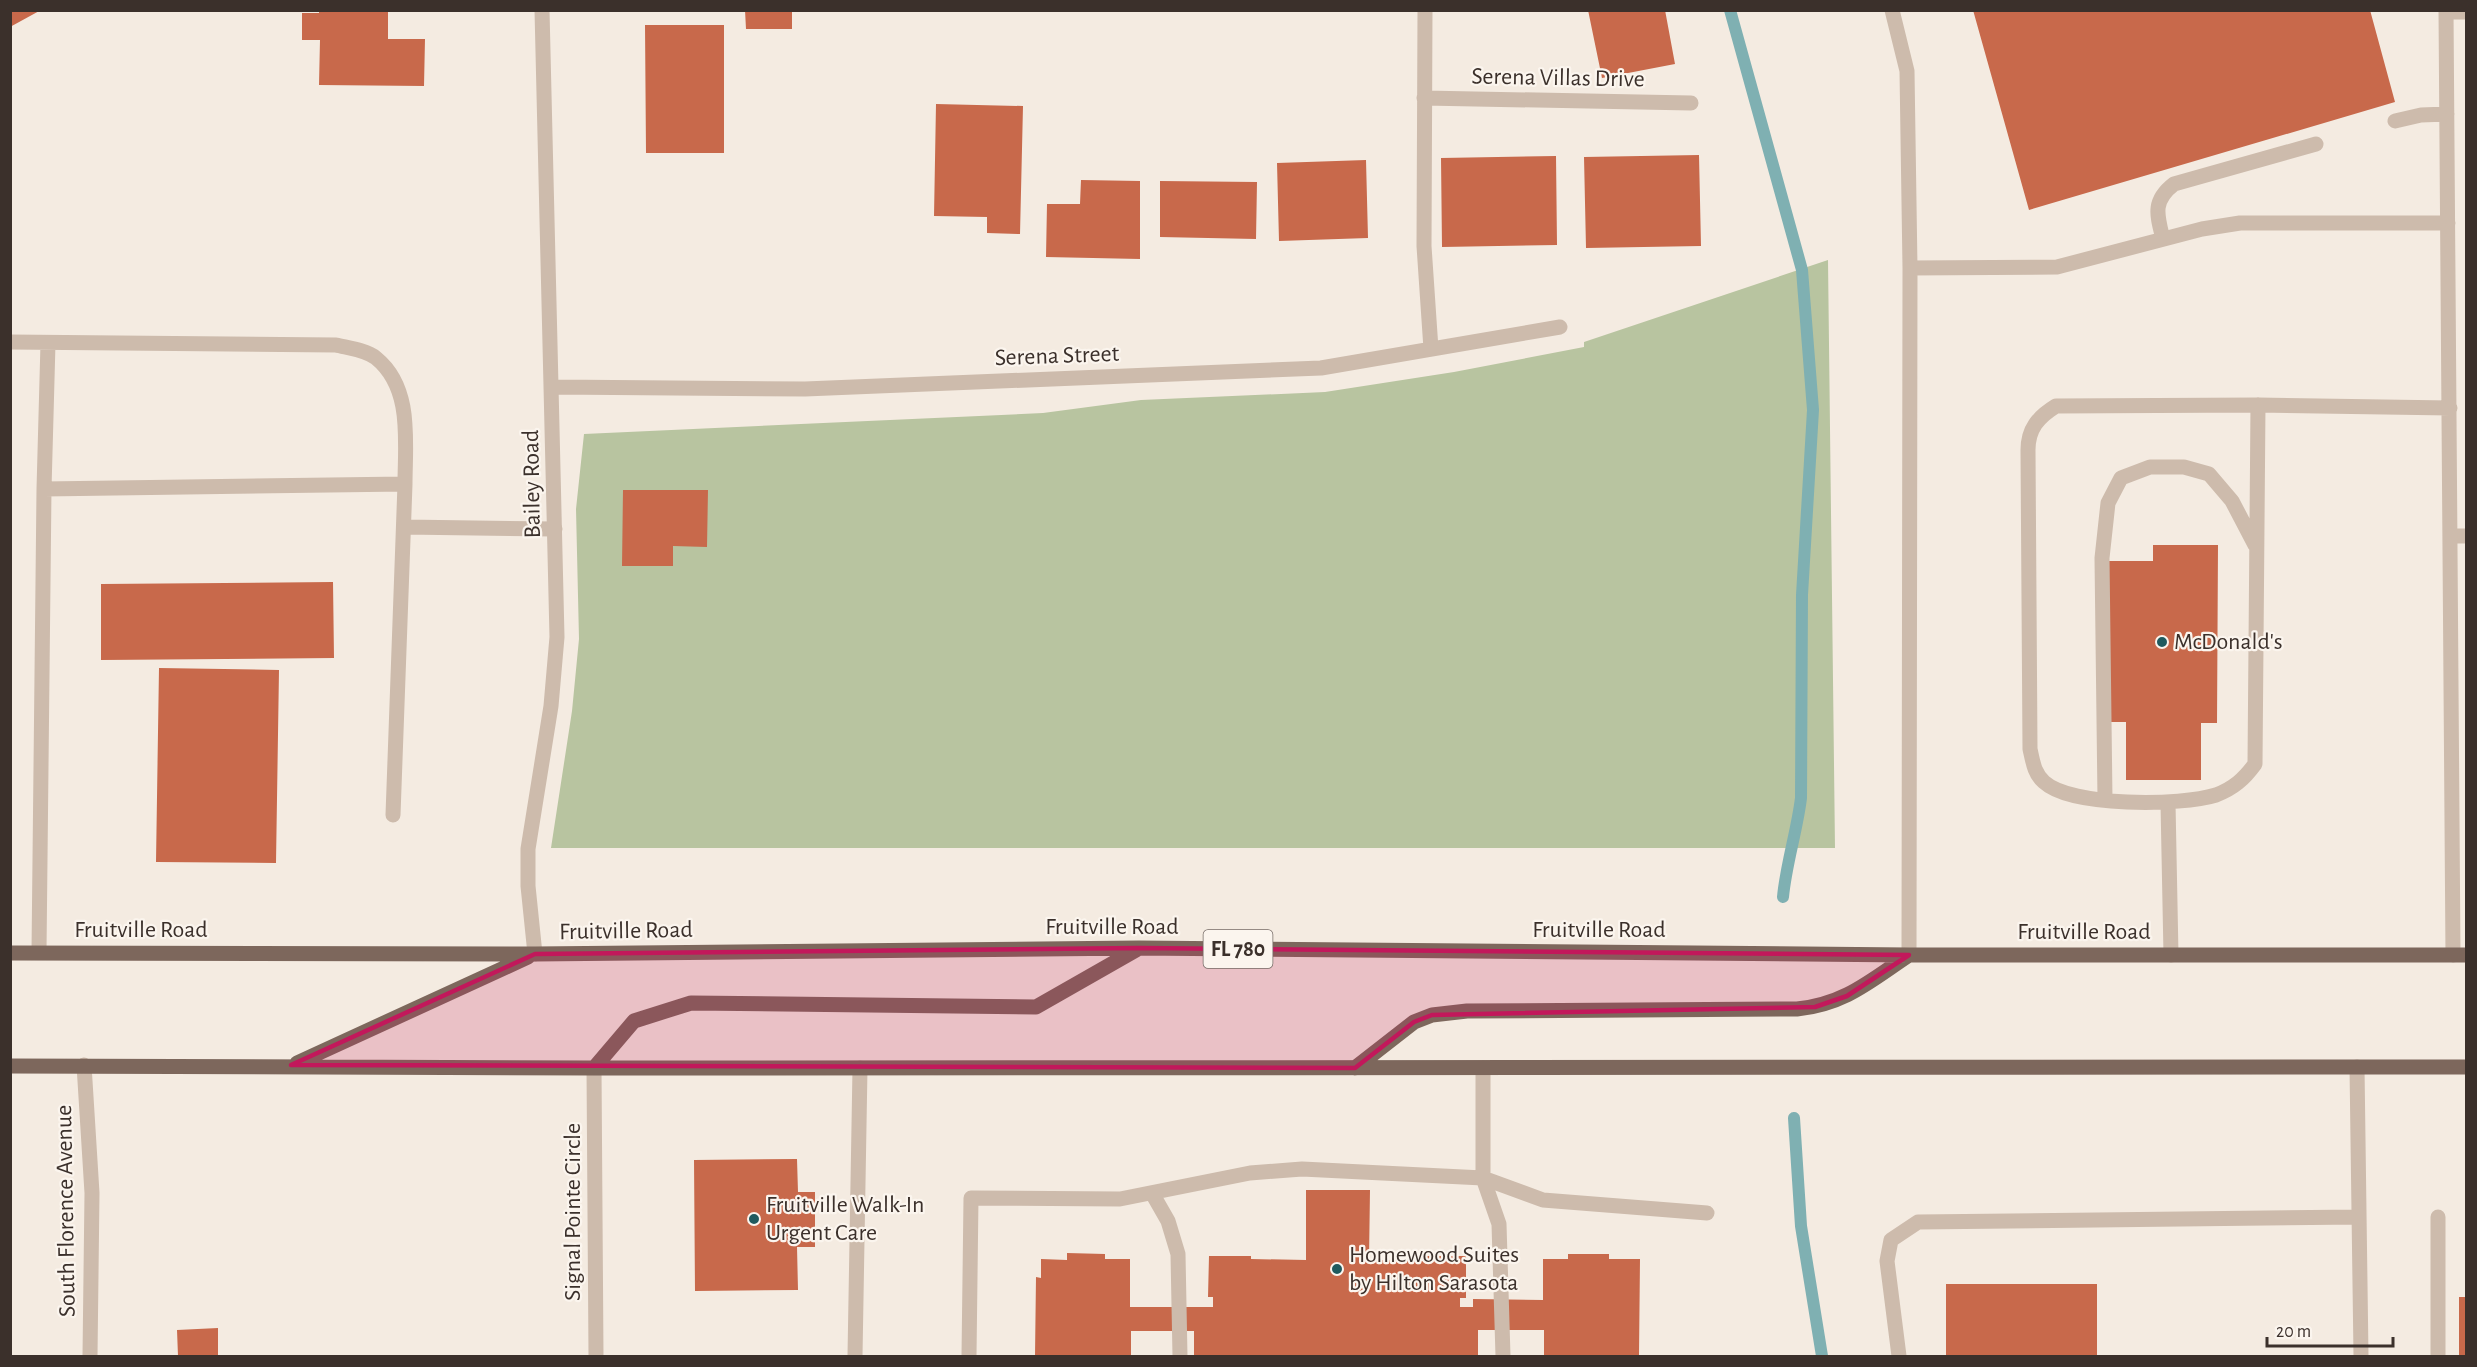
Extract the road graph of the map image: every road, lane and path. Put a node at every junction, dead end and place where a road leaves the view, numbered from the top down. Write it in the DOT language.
graph roads {
  1 [pos="542,10"];
  2 [pos="1425,10"];
  3 [pos="1892,10"];
  4 [pos="2446,11"];
  5 [pos="2466,12"];
  6 [pos="1424,98"];
  7 [pos="1691,103"];
  8 [pos="2447,114"];
  9 [pos="2396,122"];
  10 [pos="2316,144"];
  11 [pos="2448,223"];
  12 [pos="2163,239"];
  13 [pos="1910,268"];
  14 [pos="1560,327"];
  15 [pos="10,342"];
  16 [pos="48,343"];
  17 [pos="1431,350"];
  18 [pos="553,387"];
  19 [pos="2258,405"];
  20 [pos="2450,408"];
  21 [pos="405,484"];
  22 [pos="44,489"];
  23 [pos="404,526"];
  24 [pos="555,529"];
  25 [pos="2450,536"];
  26 [pos="2466,536"];
  27 [pos="2257,548"];
  28 [pos="2459,747"];
  29 [pos="2105,800"];
  30 [pos="2168,803"];
  31 [pos="393,815"];
  32 [pos="1139,948"];
  33 [pos="39,952"];
  34 [pos="10,953"];
  35 [pos="535,954"];
  36 [pos="1909,955"];
  37 [pos="2171,955"];
  38 [pos="2460,955"];
  39 [pos="84,1065"];
  40 [pos="291,1065"];
  41 [pos="10,1066"];
  42 [pos="2357,1067"];
  43 [pos="2466,1067"];
  44 [pos="594,1068"];
  45 [pos="860,1068"];
  46 [pos="1355,1068"];
  47 [pos="1483,1068"];
  48 [pos="1483,1178"];
  49 [pos="1152,1193"];
  50 [pos="1707,1213"];
  51 [pos="2359,1217"];
  52 [pos="2438,1217"];
  53 [pos="90,1356"];
  54 [pos="596,1356"];
  55 [pos="855,1356"];
  56 [pos="969,1356"];
  57 [pos="1180,1356"];
  58 [pos="1503,1356"];
  59 [pos="1899,1356"];
  60 [pos="2361,1356"];
  61 [pos="2438,1356"];
  1 -- 18 [label="street, Bailey Road"];
  2 -- 6 [label="street"];
  3 -- 13 [label="street"];
  4 -- 5 [label="street"];
  4 -- 8 [label="street"];
  6 -- 7 [label="street, Serena Villas Drive"];
  6 -- 17 [label="street"];
  8 -- 9 [label="street"];
  8 -- 11 [label="street"];
  10 -- 12 [label="street"];
  11 -- 12 [label="street"];
  11 -- 20 [label="street"];
  12 -- 13 [label="street"];
  13 -- 36 [label="street"];
  14 -- 17 [label="street, Serena Street"];
  15 -- 16 [label="street"];
  16 -- 21 [label="street"];
  16 -- 22 [label="street"];
  17 -- 18 [label="street, Serena Street"];
  18 -- 24 [label="street, Bailey Road"];
  19 -- 20 [label="street"];
  19 -- 27 [label="street"];
  19 -- 29 [label="street"];
  20 -- 25 [label="street"];
  21 -- 22 [label="street"];
  21 -- 23 [label="street"];
  22 -- 33 [label="street"];
  23 -- 24 [label="street"];
  23 -- 31 [label="street"];
  24 -- 35 [label="street, Bailey Road"];
  25 -- 26 [label="street"];
  25 -- 28 [label="street"];
  27 -- 29 [label="street"];
  27 -- 30 [label="street"];
  28 -- 38 [label="street"];
  29 -- 30 [label="street"];
  30 -- 37 [label="street"];
  32 -- 35 [label="main road, Fruitville Road / FL 780"];
  32 -- 36 [label="main road, Fruitville Road / FL 780"];
  32 -- 44 [label="main road"];
  33 -- 34 [label="main road, Fruitville Road / FL 780"];
  33 -- 35 [label="main road, Fruitville Road / FL 780"];
  35 -- 40 [label="main road"];
  36 -- 37 [label="main road, Fruitville Road / FL 780"];
  36 -- 46 [label="main road"];
  37 -- 38 [label="main road, Fruitville Road / FL 780"];
  39 -- 40 [label="main road"];
  39 -- 41 [label="main road"];
  39 -- 53 [label="street, South Florence Avenue"];
  40 -- 44 [label="main road"];
  42 -- 43 [label="main road"];
  42 -- 47 [label="main road"];
  42 -- 51 [label="street"];
  44 -- 45 [label="main road"];
  44 -- 54 [label="street, Signal Pointe Circle"];
  45 -- 46 [label="main road"];
  45 -- 55 [label="street"];
  46 -- 47 [label="main road"];
  47 -- 48 [label="street"];
  48 -- 49 [label="street"];
  48 -- 50 [label="street"];
  48 -- 58 [label="street"];
  49 -- 56 [label="street"];
  49 -- 57 [label="street"];
  51 -- 59 [label="street"];
  51 -- 60 [label="street"];
  52 -- 61 [label="street"];
}
